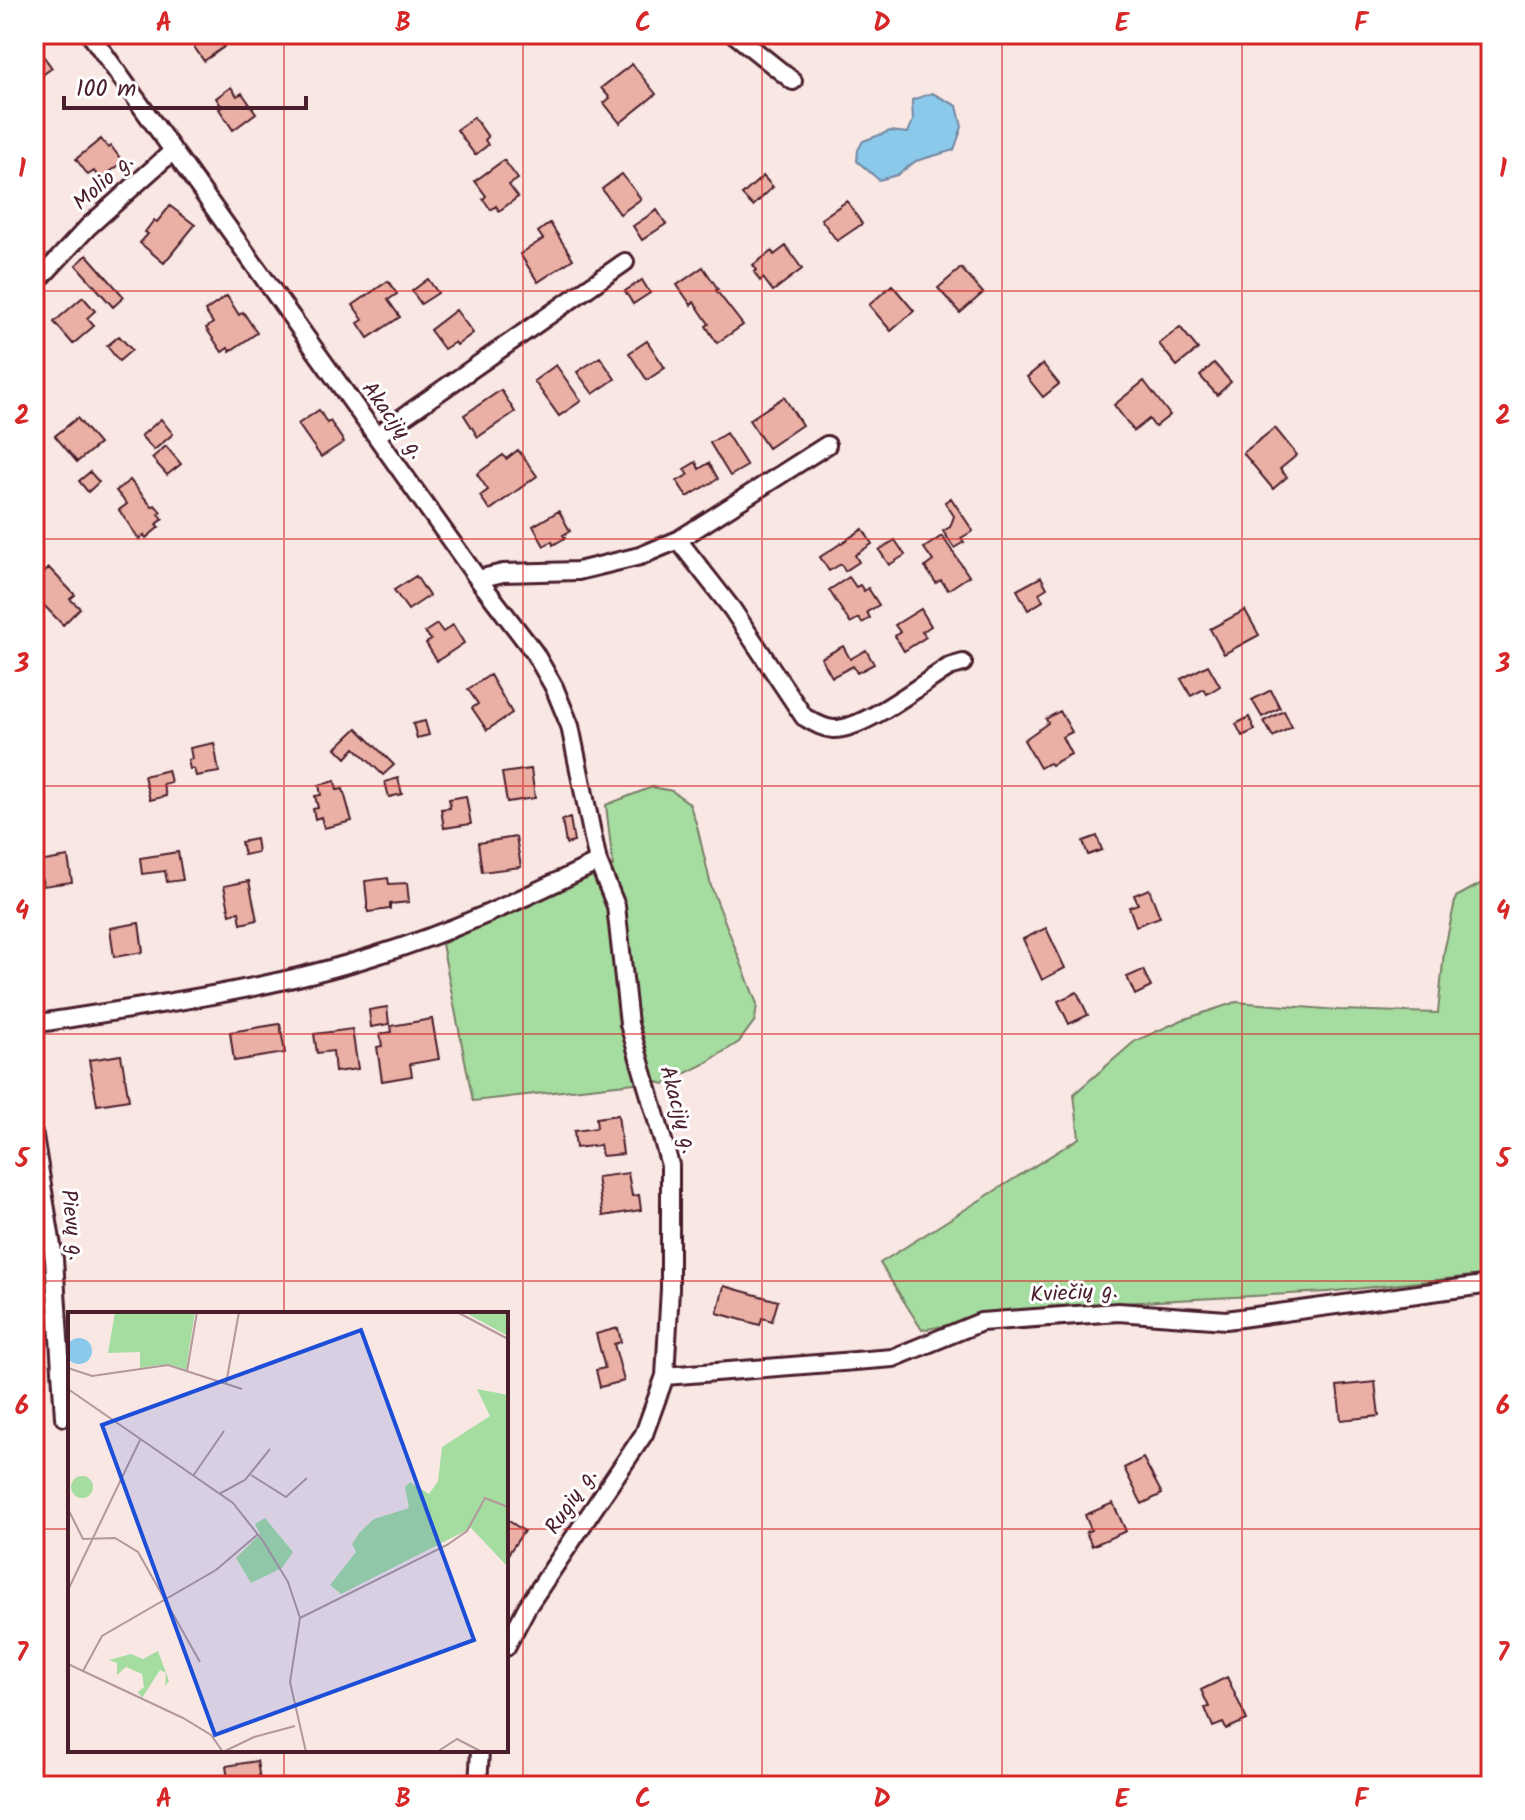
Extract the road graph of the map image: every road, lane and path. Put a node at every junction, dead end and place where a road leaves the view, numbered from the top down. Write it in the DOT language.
graph roads {
  1 [pos="90,34"];
  2 [pos="734,34"];
  3 [pos="793,81"];
  4 [pos="173,151"];
  5 [pos="625,262"];
  6 [pos="34,285"];
  7 [pos="376,436"];
  8 [pos="827,445"];
  9 [pos="678,540"];
  10 [pos="478,579"];
  11 [pos="963,663"];
  12 [pos="598,862"];
  13 [pos="34,1024"];
  14 [pos="34,1136"];
  15 [pos="1491,1284"];
  16 [pos="665,1376"];
  17 [pos="64,1417"];
  18 [pos="508,1643"];
  19 [pos="480,1752"];
  20 [pos="478,1786"];
  1 -- 4 [label="street, Akacijų g."];
  2 -- 3 [label="street"];
  4 -- 6 [label="street, Molio g."];
  4 -- 7 [label="street, Akacijų g."];
  5 -- 7 [label="street"];
  7 -- 10 [label="street, Akacijų g."];
  8 -- 9 [label="street"];
  9 -- 10 [label="street"];
  9 -- 11 [label="street"];
  10 -- 12 [label="street, Akacijų g."];
  12 -- 13 [label="street"];
  12 -- 16 [label="street, Akacijų g."];
  14 -- 17 [label="street, Pievų g."];
  15 -- 16 [label="street, Kviečių g."];
  16 -- 18 [label="street, Rugių g."];
  19 -- 20 [label="street"];
}
